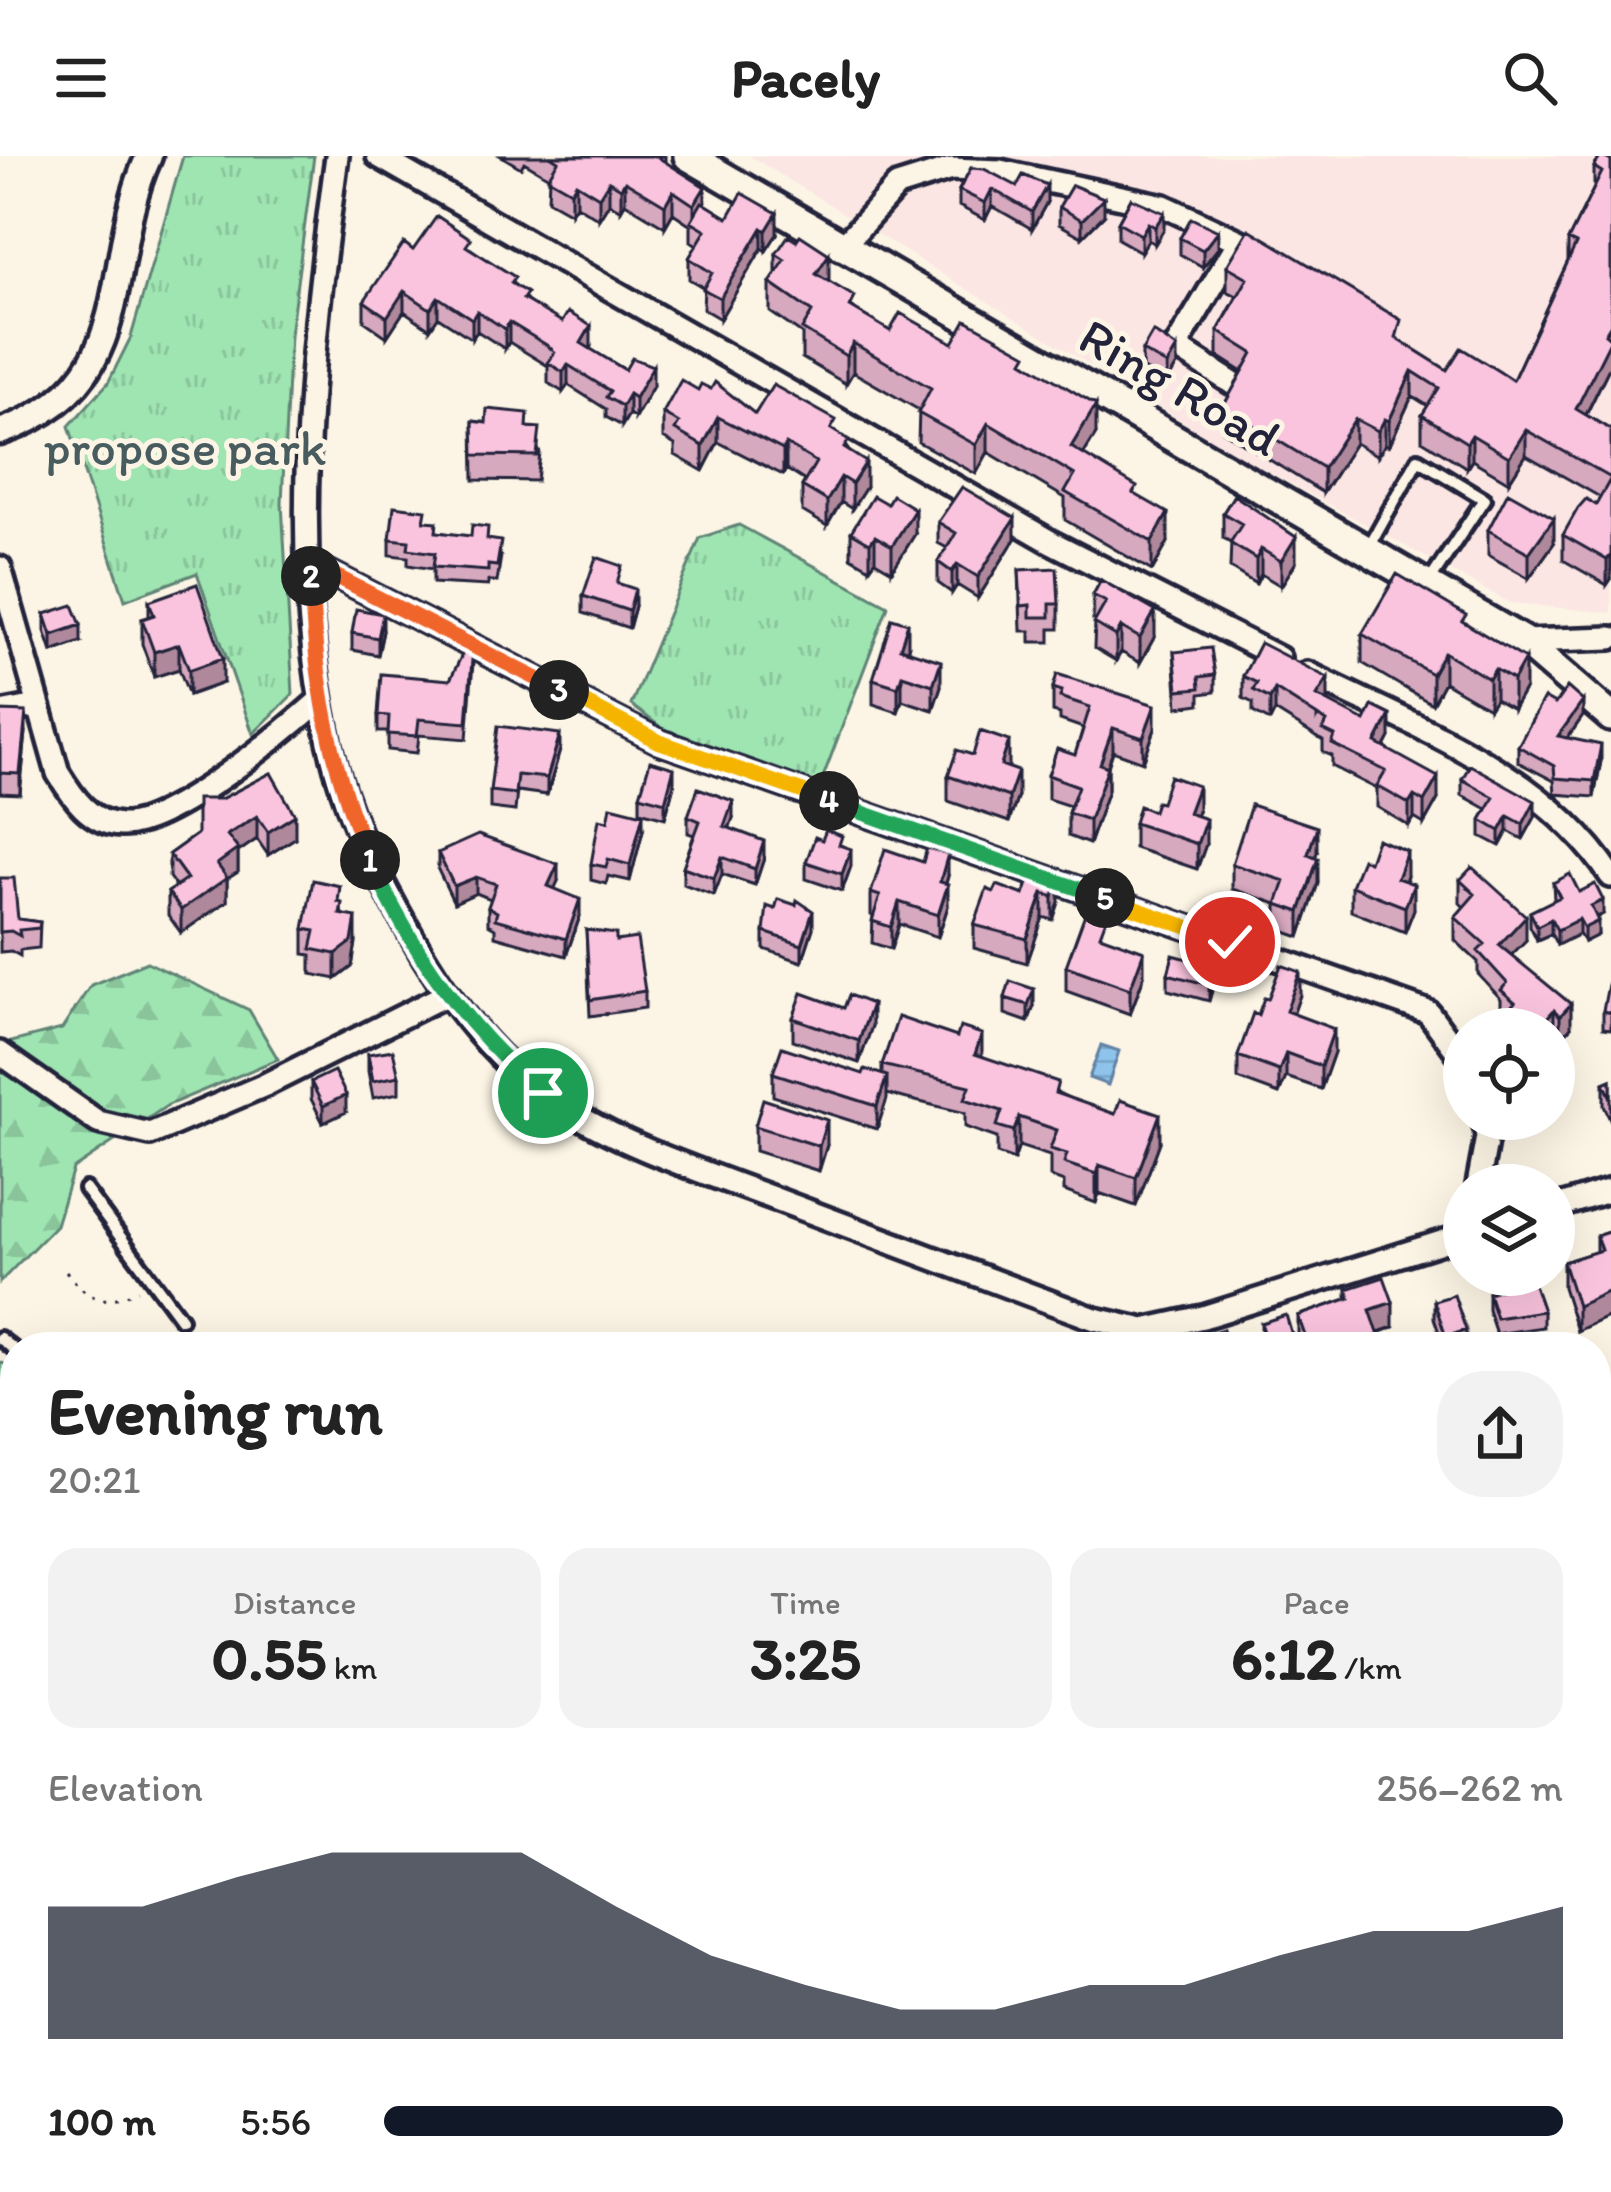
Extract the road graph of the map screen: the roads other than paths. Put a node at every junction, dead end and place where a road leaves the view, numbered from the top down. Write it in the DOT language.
graph roads {
  1 [pos="149,156"];
  2 [pos="337,156"];
  3 [pos="378,156"];
  4 [pos="688,156"];
  5 [pos="840,249"];
  6 [pos="1232,383"];
  7 [pos="0,432"];
  8 [pos="1366,550"];
  9 [pos="310,563"];
  10 [pos="0,568"];
  11 [pos="1427,585"];
  12 [pos="1611,638"];
  13 [pos="1522,641"];
  14 [pos="320,700"];
  15 [pos="37,706"];
  16 [pos="0,713"];
  17 [pos="1611,717"];
  18 [pos="1611,876"];
  19 [pos="447,994"];
  20 [pos="1443,1032"];
  21 [pos="0,1052"];
  22 [pos="85,1190"];
  23 [pos="1611,1190"];
  24 [pos="1575,1201"];
  25 [pos="1443,1242"];
  26 [pos="181,1319"];
  27 [pos="1129,1332"];
  28 [pos="1168,1332"];
  1 -- 7 [label="street"];
  2 -- 9 [label="street"];
  3 -- 18 [label="street"];
  4 -- 5 [label="main road, Ring Road"];
  5 -- 6 [label="street"];
  5 -- 8 [label="main road, Ring Road"];
  8 -- 11 [label="main road, Ring Road"];
  8 -- 11 [label="lane"];
  9 -- 14 [label="street"];
  9 -- 20 [label="street"];
  10 -- 15 [label="street"];
  11 -- 13 [label="main road, Ring Road"];
  12 -- 13 [label="street"];
  13 -- 17 [label="main road, Ring Road"];
  14 -- 15 [label="street"];
  14 -- 19 [label="street"];
  15 -- 16 [label="street"];
  19 -- 21 [label="street"];
  19 -- 27 [label="street"];
  22 -- 26 [label="lane"];
  23 -- 24 [label="street"];
  25 -- 28 [label="street"];
}
